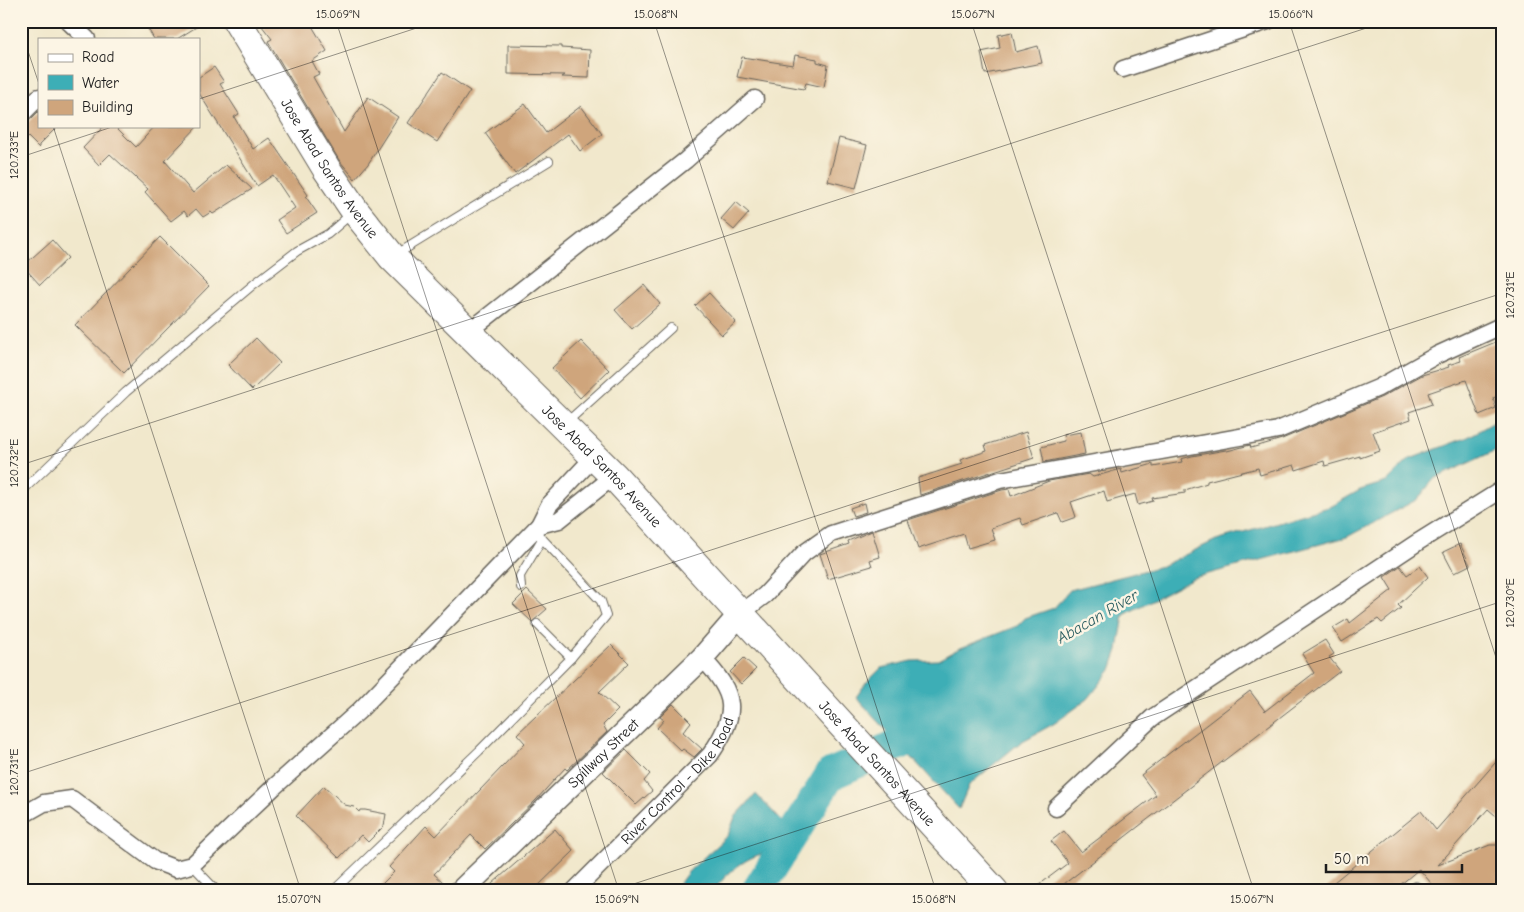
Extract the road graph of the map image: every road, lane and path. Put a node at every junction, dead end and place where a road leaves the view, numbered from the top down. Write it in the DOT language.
graph roads {
  1 [pos="68,21"];
  2 [pos="237,21"];
  3 [pos="1268,21"];
  4 [pos="86,38"];
  5 [pos="1123,70"];
  6 [pos="38,98"];
  7 [pos="755,99"];
  8 [pos="21,115"];
  9 [pos="549,161"];
  10 [pos="355,210"];
  11 [pos="392,257"];
  12 [pos="1503,325"];
  13 [pos="671,328"];
  14 [pos="467,333"];
  15 [pos="563,425"];
  16 [pos="595,456"];
  17 [pos="614,476"];
  18 [pos="1503,489"];
  19 [pos="21,492"];
  20 [pos="538,532"];
  21 [pos="521,587"];
  22 [pos="747,621"];
  23 [pos="537,624"];
  24 [pos="571,658"];
  25 [pos="702,658"];
  26 [pos="1056,808"];
  27 [pos="22,815"];
  28 [pos="192,865"];
  29 [pos="1416,886"];
  30 [pos="217,891"];
  31 [pos="333,891"];
  32 [pos="461,891"];
  33 [pos="574,891"];
  34 [pos="994,891"];
  35 [pos="1407,891"];
  1 -- 4 [label="street"];
  2 -- 10 [label="highway, Jose Abad Santos Avenue"];
  3 -- 5 [label="street"];
  6 -- 8 [label="street"];
  7 -- 14 [label="street"];
  9 -- 11 [label="lane"];
  10 -- 11 [label="highway, Jose Abad Santos Avenue"];
  10 -- 19 [label="lane"];
  11 -- 14 [label="highway, Jose Abad Santos Avenue"];
  12 -- 22 [label="street"];
  13 -- 15 [label="lane"];
  14 -- 15 [label="highway, Jose Abad Santos Avenue"];
  15 -- 16 [label="highway, Jose Abad Santos Avenue"];
  16 -- 17 [label="highway, Jose Abad Santos Avenue"];
  16 -- 20 [label="street"];
  17 -- 20 [label="street"];
  17 -- 22 [label="highway, Jose Abad Santos Avenue"];
  18 -- 26 [label="street"];
  20 -- 21 [label="lane"];
  20 -- 24 [label="lane"];
  20 -- 28 [label="street"];
  22 -- 25 [label="street, Spillway Street"];
  22 -- 34 [label="highway, Jose Abad Santos Avenue"];
  23 -- 24 [label="lane"];
  24 -- 31 [label="lane"];
  25 -- 32 [label="street, Spillway Street"];
  25 -- 33 [label="street, River Control - Dike Road"];
  27 -- 28 [label="street"];
  28 -- 30 [label="lane"];
  29 -- 35 [label="lane"];
}
